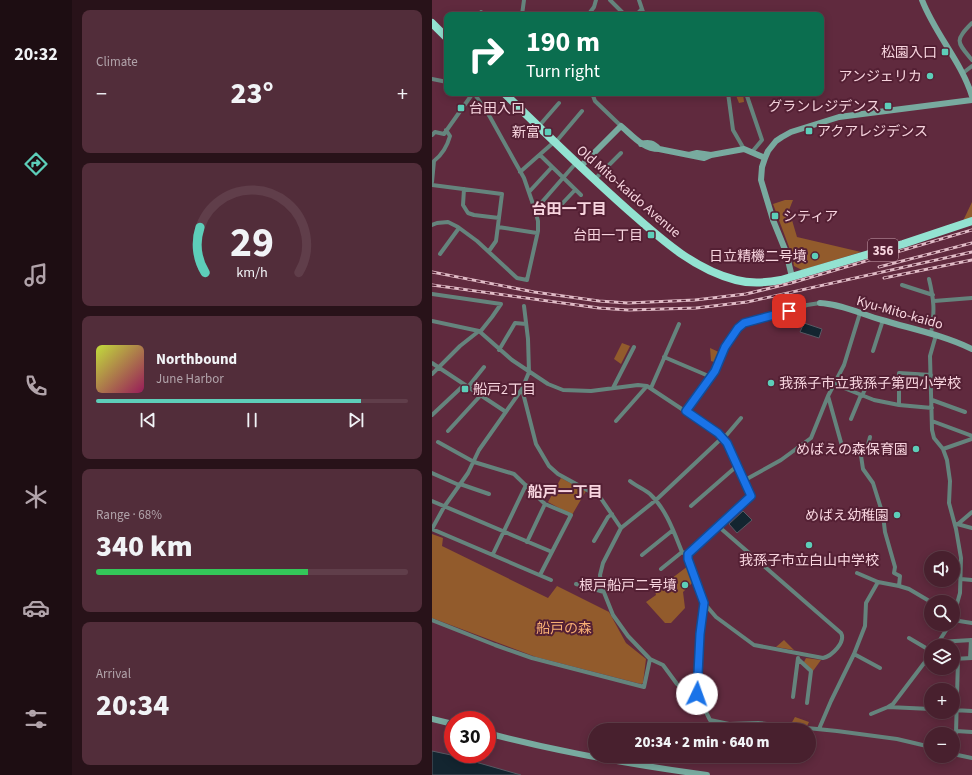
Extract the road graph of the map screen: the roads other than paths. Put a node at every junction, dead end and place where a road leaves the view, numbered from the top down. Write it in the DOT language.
graph roads {
  1 [pos="524,0"];
  2 [pos="596,0"];
  3 [pos="610,0"];
  4 [pos="639,0"];
  5 [pos="922,0"];
  6 [pos="642,9"];
  7 [pos="522,12"];
  8 [pos="591,12"];
  9 [pos="622,12"];
  10 [pos="639,12"];
  11 [pos="643,12"];
  12 [pos="972,23"];
  13 [pos="433,26"];
  14 [pos="444,35"];
  15 [pos="972,60"];
  16 [pos="972,66"];
  17 [pos="963,73"];
  18 [pos="432,79"];
  19 [pos="444,81"];
  20 [pos="472,96"];
  21 [pos="476,96"];
  22 [pos="507,96"];
  23 [pos="593,96"];
  24 [pos="728,96"];
  25 [pos="747,96"];
  26 [pos="972,96"];
  27 [pos="972,100"];
  28 [pos="559,103"];
  29 [pos="582,111"];
  30 [pos="538,126"];
  31 [pos="621,126"];
  32 [pos="446,130"];
  33 [pos="433,133"];
  34 [pos="555,143"];
  35 [pos="744,149"];
  36 [pos="752,152"];
  37 [pos="621,153"];
  38 [pos="540,155"];
  39 [pos="765,158"];
  40 [pos="578,165"];
  41 [pos="552,167"];
  42 [pos="520,172"];
  43 [pos="563,178"];
  44 [pos="594,180"];
  45 [pos="432,182"];
  46 [pos="432,185"];
  47 [pos="464,189"];
  48 [pos="575,190"];
  49 [pos="529,192"];
  50 [pos="581,195"];
  51 [pos="559,207"];
  52 [pos="535,210"];
  53 [pos="499,218"];
  54 [pos="972,221"];
  55 [pos="432,225"];
  56 [pos="498,227"];
  57 [pos="459,228"];
  58 [pos="537,233"];
  59 [pos="489,251"];
  60 [pos="440,254"];
  61 [pos="792,277"];
  62 [pos="929,279"];
  63 [pos="902,285"];
  64 [pos="432,294"];
  65 [pos="933,295"];
  66 [pos="972,298"];
  67 [pos="934,301"];
  68 [pos="820,303"];
  69 [pos="524,306"];
  70 [pos="860,313"];
  71 [pos="883,320"];
  72 [pos="432,321"];
  73 [pos="526,324"];
  74 [pos="679,324"];
  75 [pos="479,331"];
  76 [pos="933,334"];
  77 [pos="634,347"];
  78 [pos="972,349"];
  79 [pos="499,350"];
  80 [pos="873,351"];
  81 [pos="664,357"];
  82 [pos="432,363"];
  83 [pos="484,367"];
  84 [pos="439,368"];
  85 [pos="529,372"];
  86 [pos="432,374"];
  87 [pos="931,375"];
  88 [pos="711,377"];
  89 [pos="870,378"];
  90 [pos="834,384"];
  91 [pos="466,386"];
  92 [pos="649,387"];
  93 [pos="613,388"];
  94 [pos="522,389"];
  95 [pos="481,395"];
  96 [pos="861,395"];
  97 [pos="828,396"];
  98 [pos="932,400"];
  99 [pos="899,405"];
  100 [pos="932,408"];
  101 [pos="686,411"];
  102 [pos="506,412"];
  103 [pos="965,412"];
  104 [pos="432,415"];
  105 [pos="741,418"];
  106 [pos="851,419"];
  107 [pos="616,421"];
  108 [pos="932,421"];
  109 [pos="448,431"];
  110 [pos="972,436"];
  111 [pos="870,437"];
  112 [pos="723,438"];
  113 [pos="972,439"];
  114 [pos="438,442"];
  115 [pos="860,449"];
  116 [pos="943,449"];
  117 [pos="474,462"];
  118 [pos="738,465"];
  119 [pos="432,472"];
  120 [pos="630,480"];
  121 [pos="745,480"];
  122 [pos="459,484"];
  123 [pos="526,486"];
  124 [pos="489,494"];
  125 [pos="656,500"];
  126 [pos="432,501"];
  127 [pos="546,504"];
  128 [pos="691,506"];
  129 [pos="444,507"];
  130 [pos="972,512"];
  131 [pos="612,514"];
  132 [pos="957,524"];
  133 [pos="718,526"];
  134 [pos="432,527"];
  135 [pos="621,528"];
  136 [pos="972,528"];
  137 [pos="672,530"];
  138 [pos="503,532"];
  139 [pos="594,541"];
  140 [pos="527,542"];
  141 [pos="552,552"];
  142 [pos="682,552"];
  143 [pos="493,554"];
  144 [pos="688,554"];
  145 [pos="642,555"];
  146 [pos="661,570"];
  147 [pos="857,573"];
  148 [pos="540,575"];
  149 [pos="961,579"];
  150 [pos="551,580"];
  151 [pos="972,580"];
  152 [pos="878,582"];
  153 [pos="576,584"];
  154 [pos="899,586"];
  155 [pos="604,592"];
  156 [pos="959,595"];
  157 [pos="924,598"];
  158 [pos="704,603"];
  159 [pos="432,620"];
  160 [pos="960,620"];
  161 [pos="972,623"];
  162 [pos="909,638"];
  163 [pos="972,640"];
  164 [pos="960,641"];
  165 [pos="924,648"];
  166 [pos="798,654"];
  167 [pos="854,654"];
  168 [pos="971,658"];
  169 [pos="650,659"];
  170 [pos="798,659"];
  171 [pos="960,659"];
  172 [pos="924,666"];
  173 [pos="880,668"];
  174 [pos="697,694"];
  175 [pos="793,696"];
  176 [pos="807,703"];
  177 [pos="888,707"];
  178 [pos="924,709"];
  179 [pos="960,710"];
  180 [pos="972,711"];
  181 [pos="871,714"];
  182 [pos="432,719"];
  183 [pos="955,719"];
  184 [pos="444,722"];
  185 [pos="819,729"];
  186 [pos="972,732"];
  187 [pos="496,735"];
  188 [pos="924,745"];
  189 [pos="960,755"];
  190 [pos="972,758"];
  191 [pos="707,775"];
  1 -- 7 [label="street"];
  2 -- 8 [label="street"];
  3 -- 9 [label="street"];
  4 -- 6 [label="street"];
  5 -- 17 [label="street"];
  6 -- 10 [label="street"];
  6 -- 11 [label="street"];
  12 -- 15 [label="street"];
  13 -- 14 [label="highway"];
  16 -- 17 [label="street"];
  17 -- 26 [label="street"];
  18 -- 19 [label="street"];
  20 -- 32 [label="street"];
  21 -- 42 [label="street"];
  22 -- 30 [label="highway, Old Mito-kaido Avenue / 356"];
  23 -- 31 [label="street"];
  24 -- 35 [label="street"];
  25 -- 36 [label="street"];
  27 -- 39 [label="street"];
  28 -- 30 [label="street"];
  29 -- 34 [label="street"];
  30 -- 34 [label="highway, Old Mito-kaido Avenue / 356"];
  31 -- 35 [label="street"];
  31 -- 40 [label="street"];
  32 -- 33 [label="street"];
  32 -- 45 [label="street"];
  34 -- 38 [label="street"];
  34 -- 40 [label="highway, Old Mito-kaido Avenue / 356"];
  35 -- 36 [label="street"];
  36 -- 39 [label="street"];
  37 -- 44 [label="street"];
  38 -- 41 [label="street"];
  38 -- 42 [label="street"];
  39 -- 61 [label="street"];
  40 -- 43 [label="street"];
  40 -- 44 [label="highway, Old Mito-kaido Avenue / 356"];
  41 -- 43 [label="street"];
  41 -- 49 [label="street"];
  42 -- 49 [label="street"];
  43 -- 48 [label="street"];
  43 -- 52 [label="street"];
  44 -- 61 [label="highway, Old Mito-kaido Avenue / 356"];
  46 -- 47 [label="street"];
  47 -- 53 [label="street"];
  47 -- 53 [label="street"];
  48 -- 50 [label="street"];
  48 -- 51 [label="street"];
  49 -- 52 [label="street"];
  52 -- 58 [label="street"];
  53 -- 56 [label="street"];
  54 -- 61 [label="highway, 356"];
  55 -- 57 [label="street"];
  56 -- 58 [label="street"];
  56 -- 59 [label="street"];
  57 -- 59 [label="street"];
  57 -- 60 [label="street"];
  58 -- 59 [label="street"];
  62 -- 65 [label="street"];
  63 -- 65 [label="street"];
  64 -- 75 [label="street"];
  65 -- 67 [label="street"];
  66 -- 67 [label="street"];
  67 -- 76 [label="street"];
  68 -- 70 [label="street, Kyu-Mito-kaido"];
  68 -- 88 [label="street"];
  69 -- 73 [label="street"];
  70 -- 71 [label="street, Kyu-Mito-kaido"];
  70 -- 90 [label="street"];
  71 -- 76 [label="street, Kyu-Mito-kaido"];
  71 -- 80 [label="street"];
  72 -- 75 [label="street"];
  73 -- 79 [label="street"];
  73 -- 85 [label="street"];
  74 -- 81 [label="street"];
  75 -- 79 [label="street"];
  75 -- 84 [label="street"];
  76 -- 78 [label="street, Kyu-Mito-kaido"];
  76 -- 87 [label="street"];
  77 -- 93 [label="street"];
  79 -- 85 [label="street"];
  81 -- 88 [label="street"];
  81 -- 92 [label="street"];
  82 -- 84 [label="street"];
  83 -- 91 [label="street"];
  84 -- 86 [label="street"];
  84 -- 91 [label="street"];
  85 -- 93 [label="street"];
  85 -- 94 [label="street"];
  87 -- 98 [label="street"];
  87 -- 99 [label="street"];
  88 -- 101 [label="street"];
  89 -- 96 [label="street"];
  90 -- 96 [label="street"];
  90 -- 97 [label="street"];
  91 -- 95 [label="street"];
  91 -- 104 [label="street"];
  92 -- 93 [label="street"];
  92 -- 101 [label="street"];
  92 -- 107 [label="street"];
  94 -- 102 [label="street"];
  94 -- 131 [label="street"];
  95 -- 102 [label="street"];
  95 -- 109 [label="street"];
  96 -- 99 [label="street"];
  96 -- 106 [label="street"];
  97 -- 115 [label="street"];
  97 -- 121 [label="street"];
  98 -- 100 [label="street"];
  98 -- 103 [label="street"];
  99 -- 100 [label="street"];
  100 -- 108 [label="street"];
  101 -- 112 [label="street"];
  102 -- 117 [label="street"];
  105 -- 112 [label="street"];
  108 -- 110 [label="street"];
  108 -- 116 [label="street"];
  111 -- 115 [label="street"];
  112 -- 118 [label="street"];
  112 -- 125 [label="street"];
  113 -- 116 [label="street"];
  114 -- 117 [label="street"];
  115 -- 154 [label="street"];
  116 -- 132 [label="street"];
  117 -- 122 [label="street"];
  117 -- 123 [label="street"];
  118 -- 121 [label="street"];
  118 -- 128 [label="street"];
  119 -- 122 [label="street"];
  120 -- 125 [label="street"];
  121 -- 133 [label="street"];
  122 -- 124 [label="street"];
  122 -- 129 [label="street"];
  123 -- 127 [label="street"];
  123 -- 138 [label="street"];
  125 -- 135 [label="street"];
  125 -- 137 [label="street"];
  126 -- 129 [label="street"];
  127 -- 140 [label="street"];
  127 -- 141 [label="street"];
  129 -- 134 [label="street"];
  129 -- 138 [label="street"];
  130 -- 132 [label="street"];
  131 -- 135 [label="street"];
  131 -- 139 [label="street"];
  132 -- 136 [label="street"];
  132 -- 149 [label="street"];
  133 -- 144 [label="street"];
  133 -- 166 [label="street"];
  134 -- 143 [label="street"];
  135 -- 155 [label="street"];
  137 -- 142 [label="street"];
  137 -- 145 [label="street"];
  138 -- 140 [label="street"];
  138 -- 143 [label="street"];
  140 -- 141 [label="street"];
  141 -- 148 [label="street"];
  142 -- 144 [label="street"];
  142 -- 146 [label="street"];
  143 -- 148 [label="street"];
  144 -- 158 [label="street"];
  147 -- 152 [label="street"];
  148 -- 150 [label="street"];
  149 -- 151 [label="street"];
  149 -- 156 [label="street"];
  152 -- 154 [label="street"];
  152 -- 167 [label="street"];
  153 -- 155 [label="street"];
  154 -- 157 [label="street"];
  155 -- 169 [label="street"];
  158 -- 166 [label="street"];
  158 -- 174 [label="street"];
  159 -- 169 [label="street"];
  160 -- 161 [label="street"];
  162 -- 165 [label="street"];
  163 -- 164 [label="street"];
  163 -- 168 [label="street"];
  166 -- 170 [label="street"];
  167 -- 173 [label="street"];
  167 -- 185 [label="street"];
  168 -- 171 [label="street"];
  169 -- 174 [label="street"];
  170 -- 175 [label="street"];
  170 -- 176 [label="street"];
  172 -- 177 [label="street"];
  174 -- 185 [label="street"];
  177 -- 178 [label="street"];
  177 -- 181 [label="street"];
  179 -- 180 [label="street"];
  182 -- 184 [label="street"];
  183 -- 186 [label="street"];
  185 -- 188 [label="street"];
  187 -- 191 [label="street"];
  189 -- 190 [label="street"];
}
